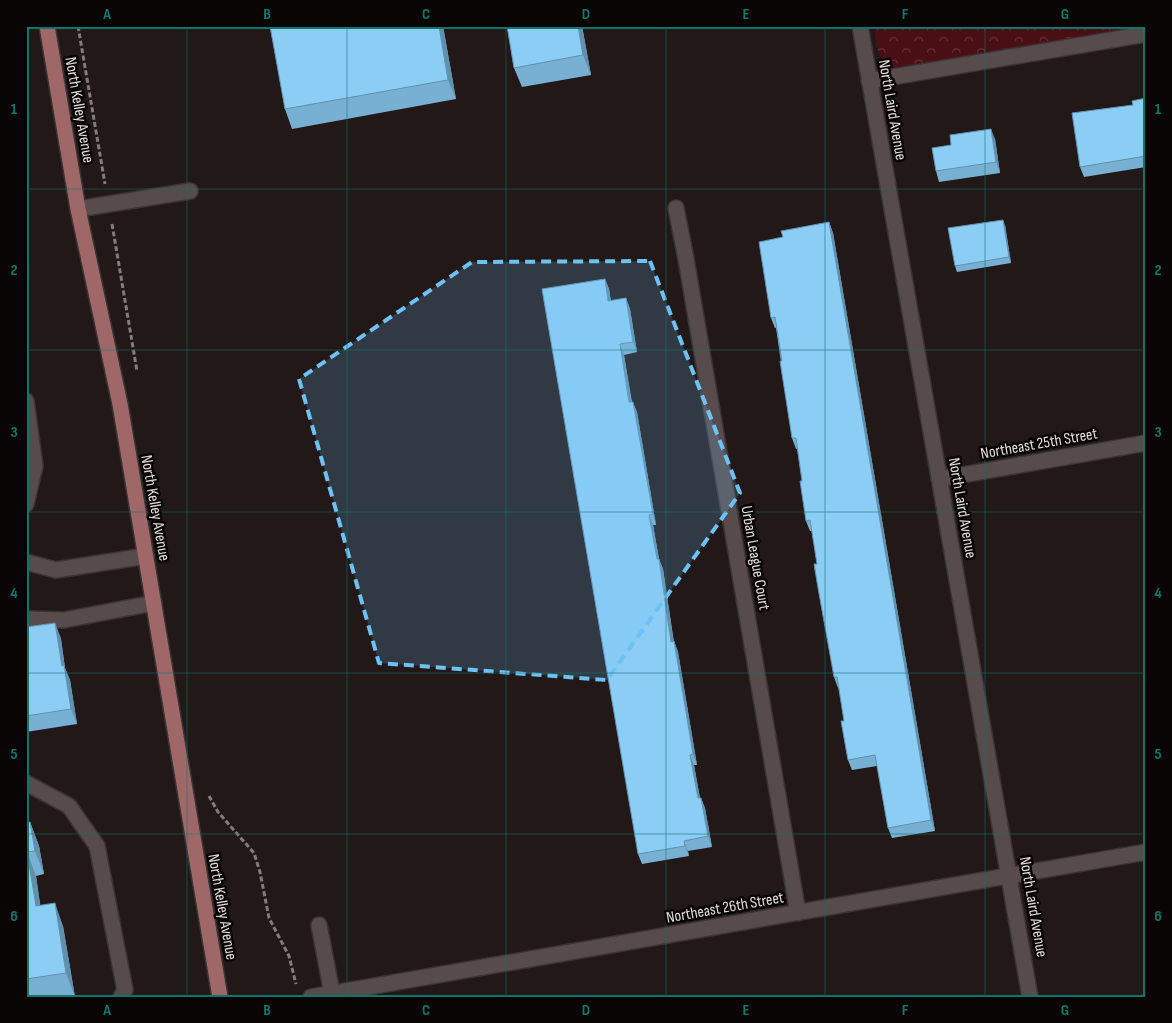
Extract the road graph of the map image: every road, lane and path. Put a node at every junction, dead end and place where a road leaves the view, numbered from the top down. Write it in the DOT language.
graph roads {
  1 [pos="47,26"];
  2 [pos="78,26"];
  3 [pos="860,26"];
  4 [pos="1146,34"];
  5 [pos="869,81"];
  6 [pos="190,191"];
  7 [pos="108,204"];
  8 [pos="676,208"];
  9 [pos="78,209"];
  10 [pos="138,381"];
  11 [pos="26,401"];
  12 [pos="1146,443"];
  13 [pos="939,479"];
  14 [pos="26,504"];
  15 [pos="146,556"];
  16 [pos="26,562"];
  17 [pos="154,604"];
  18 [pos="26,619"];
  19 [pos="26,783"];
  20 [pos="207,790"];
  21 [pos="1146,852"];
  22 [pos="1010,875"];
  23 [pos="798,913"];
  24 [pos="319,925"];
  25 [pos="297,988"];
  26 [pos="332,993"];
  27 [pos="121,997"];
  28 [pos="220,997"];
  29 [pos="311,997"];
  30 [pos="1030,997"];
  1 -- 9 [label="main road, North Kelley Avenue"];
  2 -- 7 [label="path"];
  3 -- 5 [label="street, North Laird Avenue"];
  4 -- 5 [label="street"];
  5 -- 13 [label="street, North Laird Avenue"];
  6 -- 7 [label="street"];
  7 -- 9 [label="street"];
  7 -- 10 [label="path"];
  8 -- 23 [label="street, Urban League Court"];
  9 -- 15 [label="main road, North Kelley Avenue"];
  11 -- 14 [label="street"];
  12 -- 13 [label="street, Northeast 25th Street"];
  13 -- 22 [label="street, North Laird Avenue"];
  15 -- 16 [label="street"];
  15 -- 17 [label="main road, North Kelley Avenue"];
  17 -- 18 [label="street"];
  17 -- 28 [label="main road, North Kelley Avenue"];
  19 -- 27 [label="street"];
  20 -- 25 [label="path"];
  21 -- 22 [label="street, Northeast 26th Street"];
  22 -- 23 [label="street, Northeast 26th Street"];
  22 -- 30 [label="street, North Laird Avenue"];
  23 -- 26 [label="street, Northeast 26th Street"];
  24 -- 26 [label="street"];
  26 -- 29 [label="street, Northeast 26th Street"];
}
